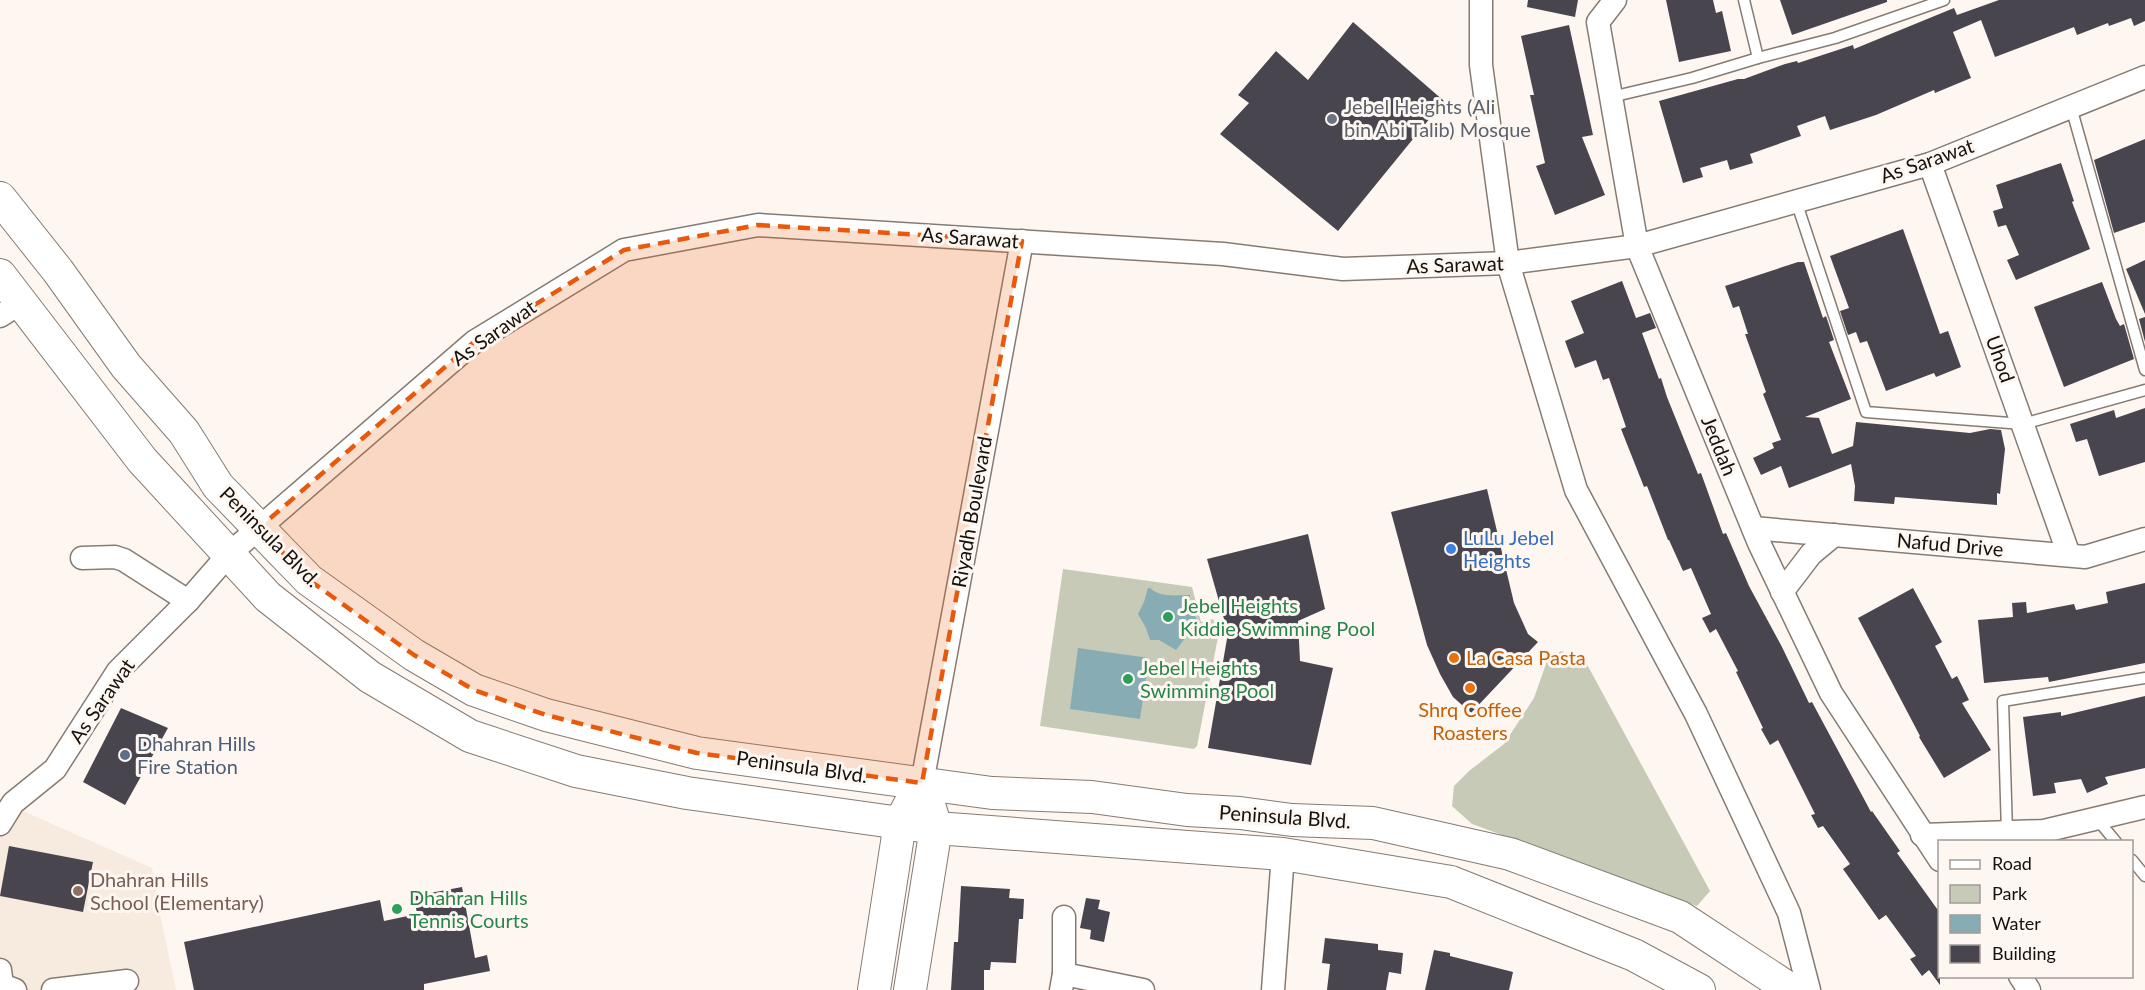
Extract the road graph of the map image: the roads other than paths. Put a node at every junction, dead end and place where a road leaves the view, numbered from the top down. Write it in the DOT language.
graph roads {
  1 [pos="1481,0"];
  2 [pos="1615,0"];
  3 [pos="1744,0"];
  4 [pos="1944,0"];
  5 [pos="1758,58"];
  6 [pos="2145,77"];
  7 [pos="1611,97"];
  8 [pos="2071,107"];
  9 [pos="1930,164"];
  10 [pos="0,198"];
  11 [pos="1796,201"];
  12 [pos="1022,241"];
  13 [pos="1637,246"];
  14 [pos="1508,263"];
  15 [pos="0,275"];
  16 [pos="11,309"];
  17 [pos="2145,370"];
  18 [pos="2145,390"];
  19 [pos="2023,424"];
  20 [pos="260,528"];
  21 [pos="1752,528"];
  22 [pos="1834,535"];
  23 [pos="2145,539"];
  24 [pos="229,554"];
  25 [pos="2069,555"];
  26 [pos="82,558"];
  27 [pos="1782,592"];
  28 [pos="188,601"];
  29 [pos="2145,678"];
  30 [pos="922,783"];
  31 [pos="2145,807"];
  32 [pos="2096,818"];
  33 [pos="900,823"];
  34 [pos="0,824"];
  35 [pos="936,828"];
  36 [pos="2007,832"];
  37 [pos="1922,835"];
  38 [pos="2114,840"];
  39 [pos="1283,854"];
  40 [pos="1938,857"];
  41 [pos="2133,861"];
  42 [pos="2145,876"];
  43 [pos="1064,917"];
  44 [pos="0,970"];
  45 [pos="127,981"];
  46 [pos="1062,982"];
  47 [pos="15,990"];
  48 [pos="53,990"];
  49 [pos="874,990"];
  50 [pos="910,990"];
  51 [pos="1143,990"];
  52 [pos="1273,990"];
  53 [pos="1700,990"];
  54 [pos="1791,990"];
  55 [pos="1809,990"];
  1 -- 14 [label="street"];
  2 -- 7 [label="street, Jeddah"];
  3 -- 5 [label="lane"];
  4 -- 5 [label="lane"];
  5 -- 7 [label="lane"];
  6 -- 8 [label="street, As Sarawat"];
  7 -- 13 [label="street, Jeddah"];
  8 -- 9 [label="street, As Sarawat"];
  8 -- 17 [label="lane"];
  9 -- 11 [label="street, As Sarawat"];
  9 -- 19 [label="street, Uhod"];
  10 -- 20 [label="main road, Peninsula Blvd."];
  11 -- 13 [label="street, As Sarawat"];
  11 -- 19 [label="lane"];
  12 -- 14 [label="street, As Sarawat"];
  12 -- 20 [label="street, As Sarawat"];
  12 -- 30 [label="street, Riyadh Boulevard"];
  13 -- 14 [label="street, As Sarawat"];
  13 -- 21 [label="street, Jeddah"];
  14 -- 55 [label="street"];
  15 -- 16 [label="main road, Peninsula Blvd."];
  16 -- 24 [label="main road, Peninsula Blvd."];
  18 -- 19 [label="lane"];
  19 -- 25 [label="street, Uhod"];
  20 -- 24 [label="street, As Sarawat"];
  20 -- 30 [label="main road, Peninsula Blvd."];
  21 -- 22 [label="street, Nafud Drive"];
  21 -- 27 [label="street, Jeddah"];
  22 -- 25 [label="street, Nafud Drive"];
  22 -- 27 [label="street"];
  23 -- 25 [label="street, Nafud Drive"];
  24 -- 28 [label="street, As Sarawat"];
  24 -- 33 [label="main road, Peninsula Blvd."];
  26 -- 28 [label="street"];
  27 -- 37 [label="street, Jeddah"];
  28 -- 34 [label="street, As Sarawat"];
  29 -- 36 [label="lane"];
  30 -- 33 [label="main road, Riyadh Boulevard"];
  30 -- 35 [label="main road, Riyadh Boulevard"];
  30 -- 54 [label="main road, Peninsula Blvd."];
  31 -- 32 [label="street"];
  32 -- 36 [label="street"];
  32 -- 38 [label="lane"];
  33 -- 35 [label="main road, Peninsula Blvd."];
  33 -- 49 [label="main road, Riyadh Boulevard"];
  35 -- 39 [label="main road, Peninsula Blvd."];
  35 -- 50 [label="main road, Riyadh Boulevard"];
  36 -- 37 [label="street"];
  37 -- 40 [label="street, Jeddah"];
  39 -- 52 [label="street"];
  39 -- 53 [label="main road, Peninsula Blvd."];
  41 -- 42 [label="lane"];
  43 -- 46 [label="street"];
  44 -- 47 [label="street"];
  45 -- 48 [label="street"];
  46 -- 51 [label="street"];
}
